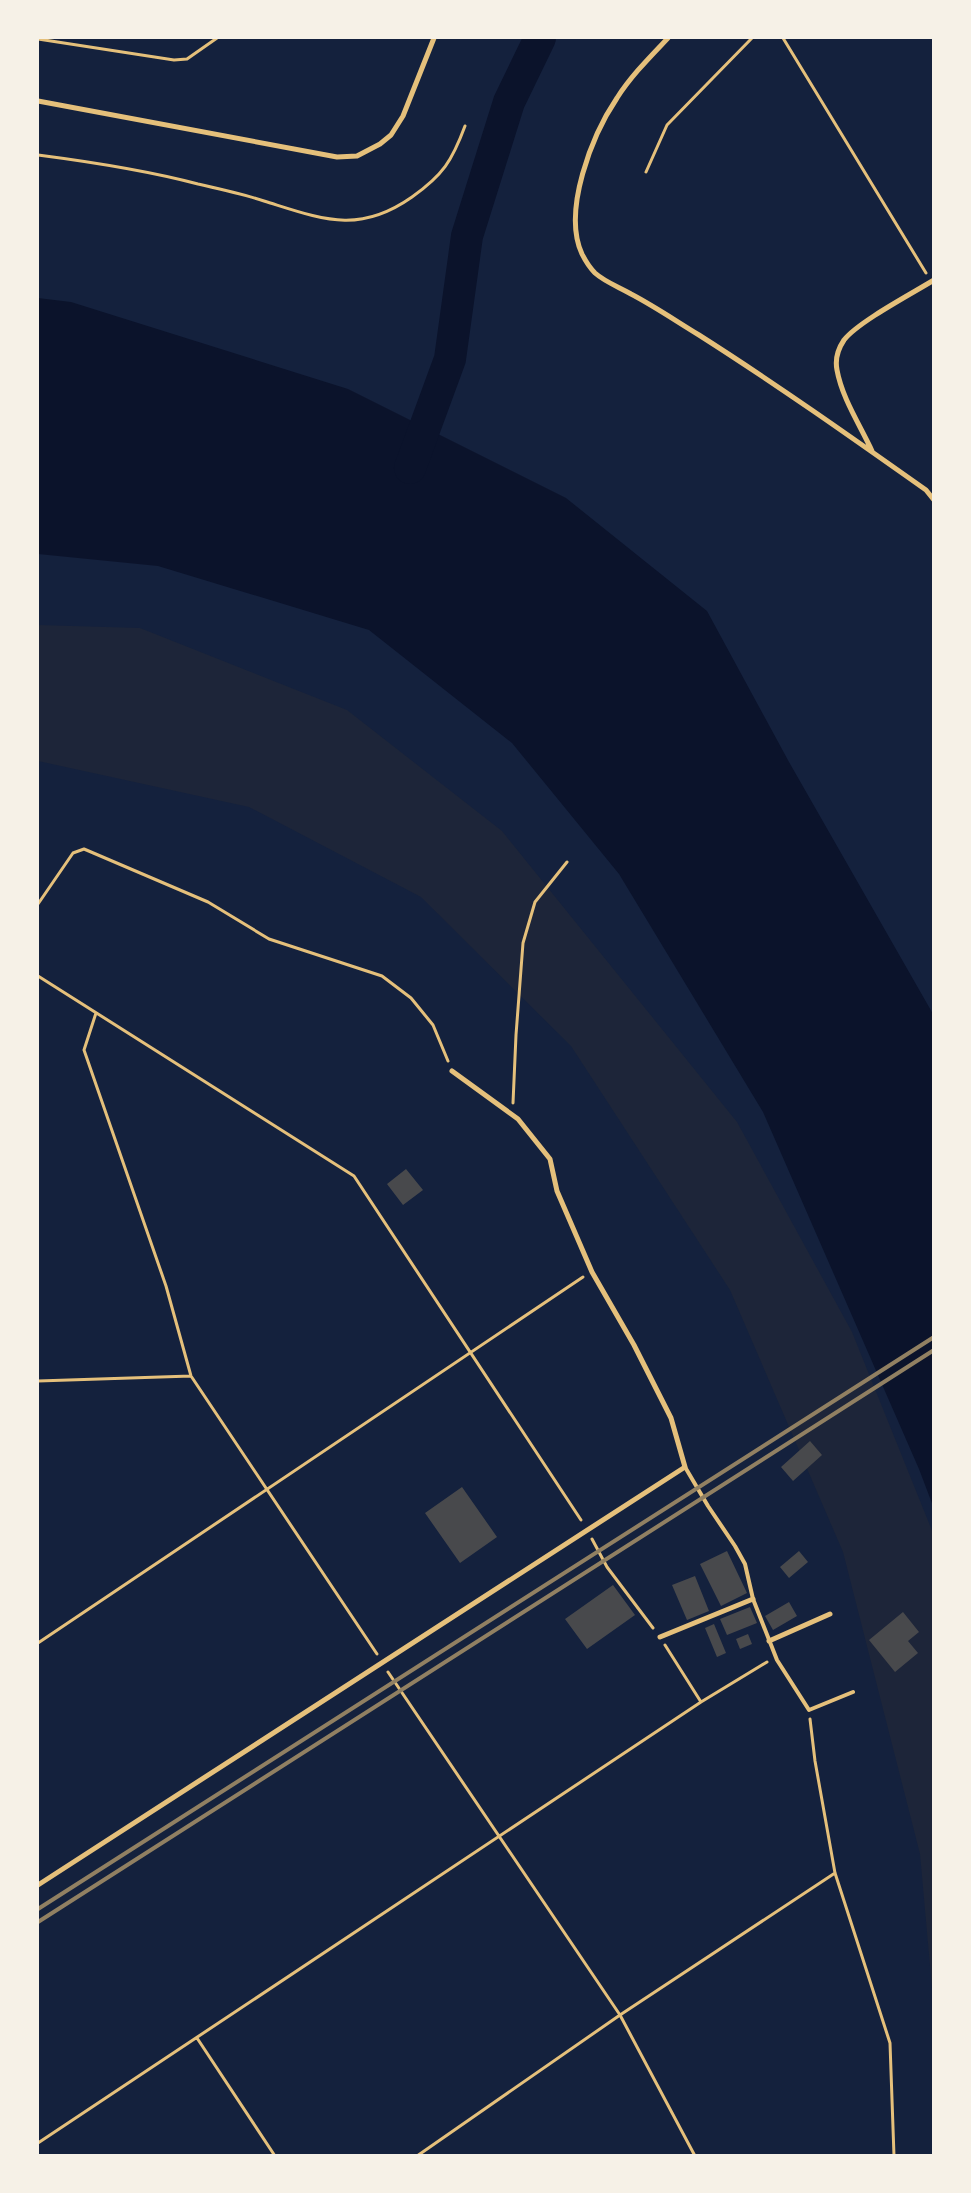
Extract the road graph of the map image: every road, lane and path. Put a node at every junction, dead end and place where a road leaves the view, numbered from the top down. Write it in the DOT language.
graph roads {
  1 [pos="217,38"];
  2 [pos="434,38"];
  3 [pos="668,38"];
  4 [pos="752,38"];
  5 [pos="783,38"];
  6 [pos="38,39"];
  7 [pos="38,101"];
  8 [pos="465,126"];
  9 [pos="38,155"];
  10 [pos="646,172"];
  11 [pos="932,281"];
  12 [pos="872,452"];
  13 [pos="934,500"];
  14 [pos="567,862"];
  15 [pos="38,904"];
  16 [pos="38,976"];
  17 [pos="96,1013"];
  18 [pos="452,1071"];
  19 [pos="513,1116"];
  20 [pos="592,1272"];
  21 [pos="470,1351"];
  22 [pos="191,1376"];
  23 [pos="38,1381"];
  24 [pos="685,1467"];
  25 [pos="265,1488"];
  26 [pos="588,1530"];
  27 [pos="753,1599"];
  28 [pos="830,1614"];
  29 [pos="660,1637"];
  30 [pos="769,1640"];
  31 [pos="38,1643"];
  32 [pos="775,1656"];
  33 [pos="381,1661"];
  34 [pos="853,1692"];
  35 [pos="701,1702"];
  36 [pos="809,1710"];
  37 [pos="499,1836"];
  38 [pos="835,1873"];
  39 [pos="38,1885"];
  40 [pos="620,2014"];
  41 [pos="196,2038"];
  42 [pos="38,2143"];
  43 [pos="275,2156"];
  44 [pos="417,2156"];
  45 [pos="695,2156"];
  46 [pos="894,2156"];
  1 -- 6 [label="path"];
  2 -- 7 [label="street"];
  3 -- 12 [label="street"];
  4 -- 10 [label="path"];
  5 -- 11 [label="path"];
  8 -- 9 [label="path"];
  11 -- 12 [label="street"];
  12 -- 13 [label="street"];
  14 -- 19 [label="path"];
  15 -- 18 [label="path"];
  16 -- 17 [label="path"];
  17 -- 21 [label="path"];
  17 -- 22 [label="path"];
  18 -- 19 [label="street"];
  19 -- 20 [label="street"];
  20 -- 21 [label="path"];
  20 -- 24 [label="street"];
  21 -- 25 [label="path"];
  21 -- 26 [label="path"];
  22 -- 23 [label="path"];
  22 -- 25 [label="path"];
  24 -- 26 [label="street"];
  24 -- 27 [label="lane"];
  25 -- 31 [label="path"];
  25 -- 33 [label="path"];
  26 -- 29 [label="path"];
  26 -- 33 [label="street"];
  27 -- 29 [label="street"];
  27 -- 30 [label="lane"];
  28 -- 30 [label="street"];
  29 -- 35 [label="path"];
  30 -- 32 [label="lane"];
  32 -- 35 [label="path"];
  32 -- 36 [label="lane"];
  33 -- 37 [label="path"];
  33 -- 39 [label="street"];
  34 -- 36 [label="lane"];
  35 -- 37 [label="path"];
  36 -- 38 [label="path"];
  37 -- 40 [label="path"];
  37 -- 41 [label="path"];
  38 -- 40 [label="path"];
  38 -- 46 [label="path"];
  40 -- 44 [label="path"];
  40 -- 45 [label="path"];
  41 -- 42 [label="path"];
  41 -- 43 [label="path"];
}
